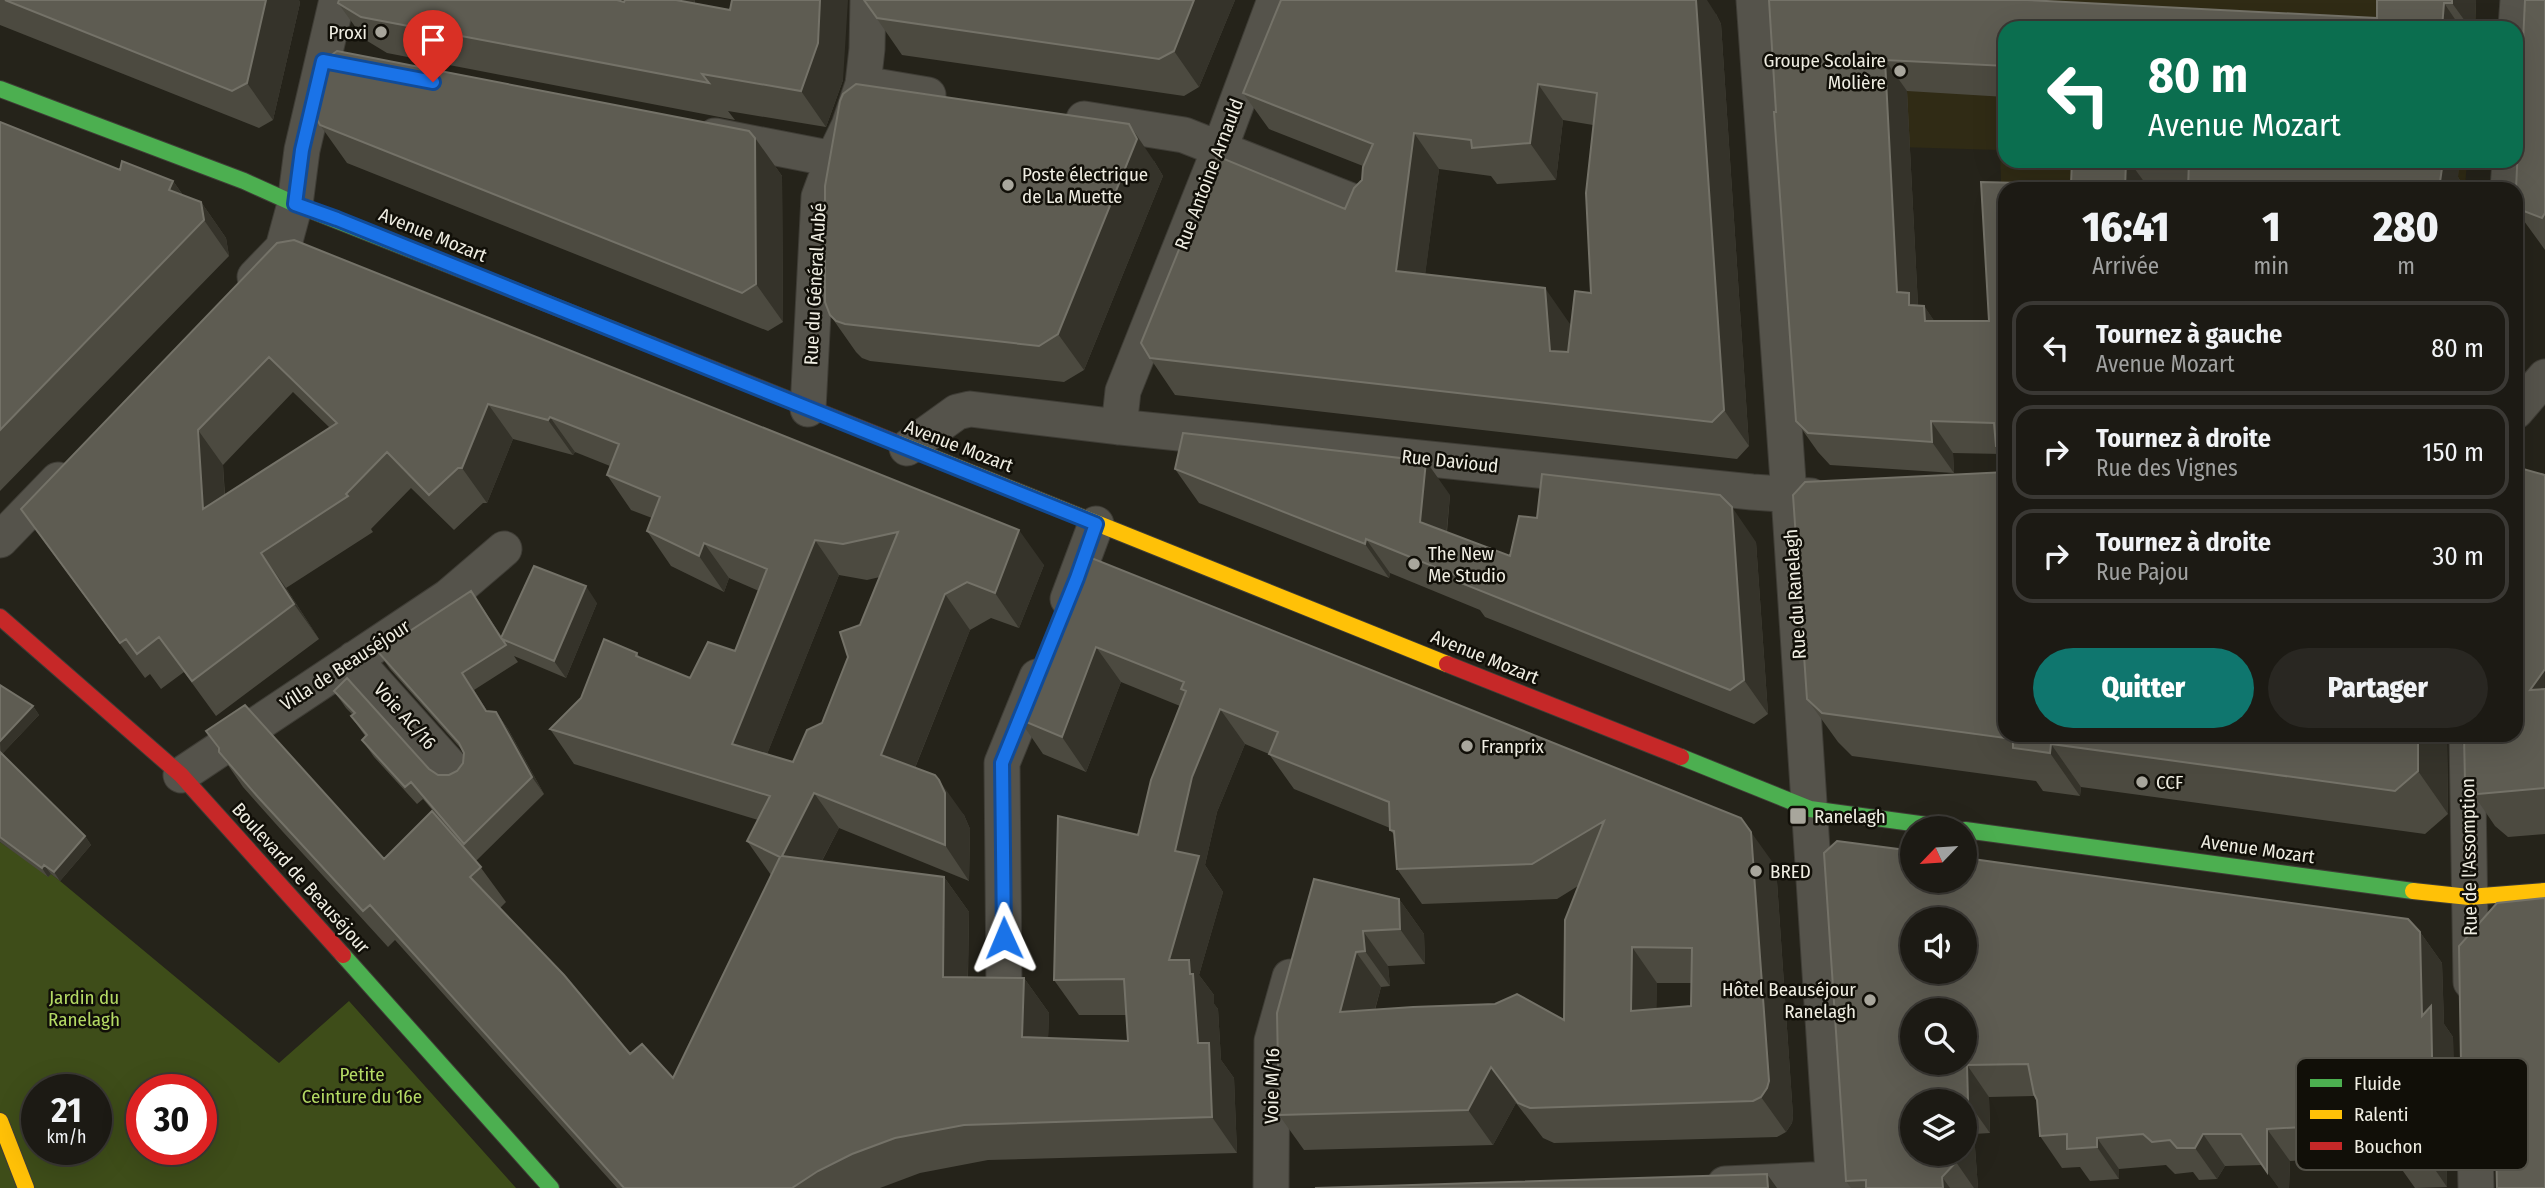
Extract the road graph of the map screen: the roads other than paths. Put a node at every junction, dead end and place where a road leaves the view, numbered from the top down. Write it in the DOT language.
graph roads {
  1 [pos="868,0"];
  2 [pos="1275,0"];
  3 [pos="1754,0"];
  4 [pos="2518,0"];
  5 [pos="335,1"];
  6 [pos="2516,21"];
  7 [pos="863,84"];
  8 [pos="0,89"];
  9 [pos="965,101"];
  10 [pos="1047,114"];
  11 [pos="682,129"];
  12 [pos="1220,148"];
  13 [pos="833,159"];
  14 [pos="295,204"];
  15 [pos="1369,208"];
  16 [pos="236,297"];
  17 [pos="2545,377"];
  18 [pos="2523,403"];
  19 [pos="808,409"];
  20 [pos="1119,427"];
  21 [pos="907,448"];
  22 [pos="75,462"];
  23 [pos="1789,495"];
  24 [pos="1847,496"];
  25 [pos="1096,524"];
  26 [pos="0,540"];
  27 [pos="504,549"];
  28 [pos="0,617"];
  29 [pos="354,659"];
  30 [pos="2467,742"];
  31 [pos="456,773"];
  32 [pos="181,775"];
  33 [pos="1810,808"];
  34 [pos="1900,821"];
  35 [pos="1978,832"];
  36 [pos="2545,891"];
  37 [pos="2469,897"];
  38 [pos="1300,945"];
  39 [pos="1004,988"];
  40 [pos="2472,1012"];
  41 [pos="0,1121"];
  42 [pos="2476,1170"];
  43 [pos="1834,1184"];
  44 [pos="1695,1185"];
  45 [pos="26,1188"];
  46 [pos="551,1188"];
  47 [pos="1271,1188"];
  48 [pos="2476,1188"];
  1 -- 7 [label="street, Rue du Général Aubé"];
  2 -- 12 [label="street, Rue Antoine Arnauld"];
  3 -- 23 [label="street, Rue du Ranelagh"];
  4 -- 6 [label="street"];
  5 -- 14 [label="street"];
  7 -- 9 [label="street"];
  7 -- 13 [label="street, Rue du Général Aubé"];
  8 -- 14 [label="street, Avenue Mozart"];
  10 -- 12 [label="street"];
  11 -- 13 [label="street"];
  12 -- 15 [label="street"];
  12 -- 20 [label="street, Rue Antoine Arnauld"];
  13 -- 19 [label="street, Rue du Général Aubé"];
  14 -- 16 [label="street"];
  14 -- 19 [label="street, Avenue Mozart"];
  17 -- 18 [label="street"];
  19 -- 21 [label="street, Avenue Mozart"];
  20 -- 21 [label="street, Rue Davioud"];
  20 -- 23 [label="street, Rue Davioud"];
  21 -- 25 [label="street, Avenue Mozart"];
  22 -- 26 [label="street"];
  23 -- 24 [label="street, Rue Davioud"];
  23 -- 33 [label="street, Rue du Ranelagh"];
  25 -- 33 [label="street, Avenue Mozart"];
  25 -- 39 [label="street"];
  27 -- 29 [label="street, Villa de Beauséjour"];
  28 -- 32 [label="street, Boulevard de Beauséjour"];
  29 -- 31 [label="street, Voie AC/16"];
  29 -- 32 [label="street, Villa de Beauséjour"];
  30 -- 37 [label="street, Rue de l'Assomption"];
  32 -- 46 [label="street, Boulevard de Beauséjour"];
  33 -- 34 [label="street, Avenue Mozart"];
  33 -- 43 [label="street, Rue du Ranelagh"];
  35 -- 37 [label="street, Avenue Mozart"];
  36 -- 37 [label="street, Avenue Mozart"];
  37 -- 40 [label="street, Rue de l'Assomption"];
  38 -- 47 [label="street, Voie M/16"];
  41 -- 45 [label="street"];
  42 -- 48 [label="street"];
  43 -- 44 [label="street"];
}
